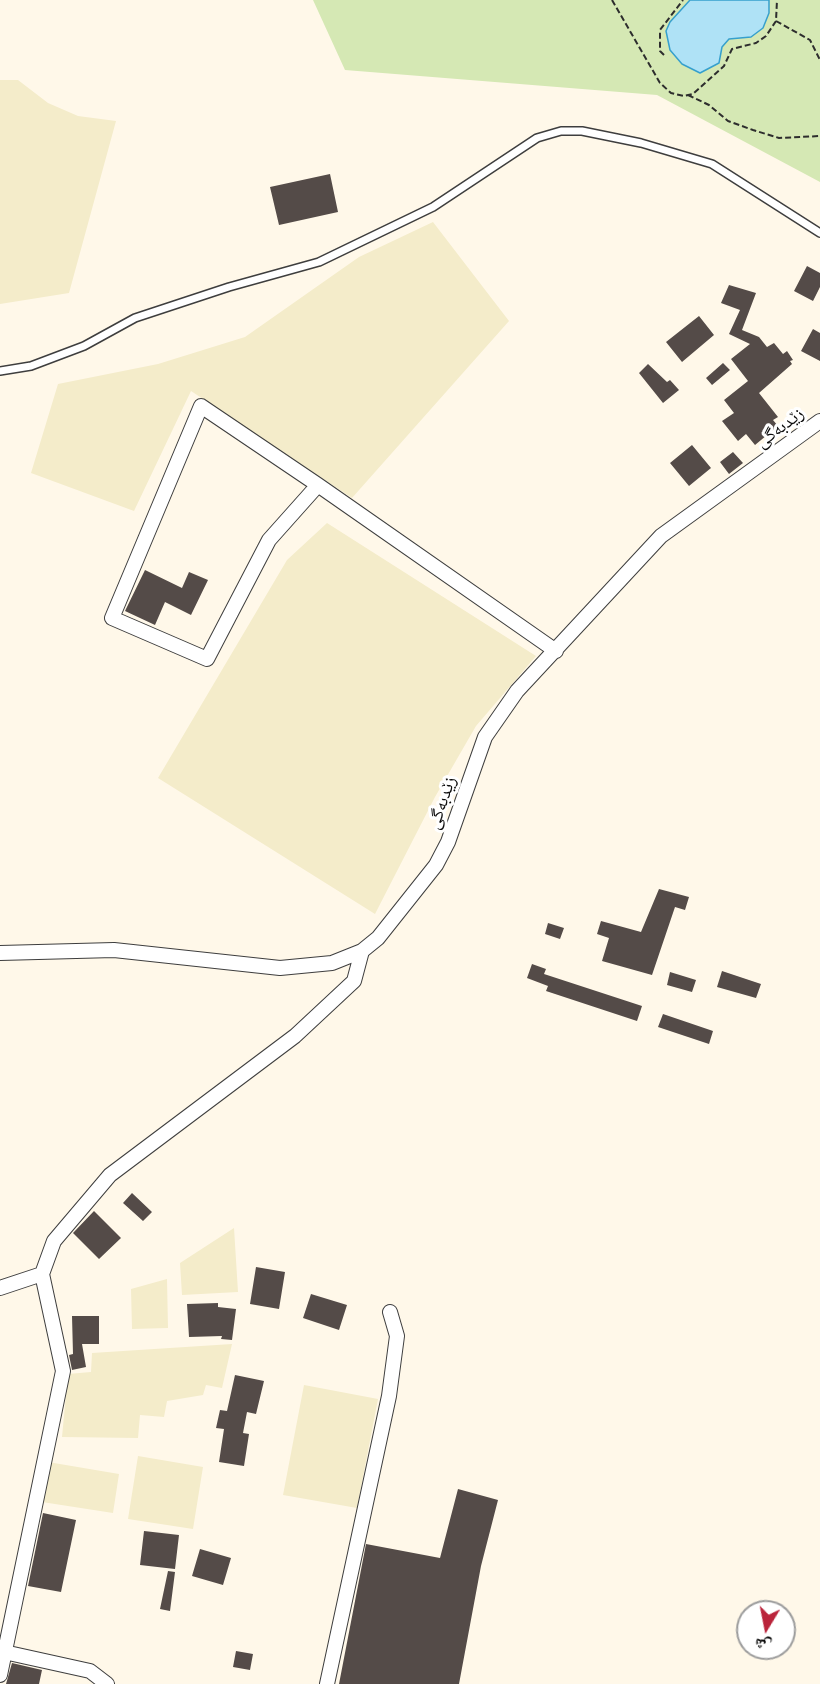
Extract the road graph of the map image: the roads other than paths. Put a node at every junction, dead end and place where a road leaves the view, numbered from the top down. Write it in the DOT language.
graph roads {
  1 [pos="820,233"];
  2 [pos="0,371"];
  3 [pos="820,421"];
  4 [pos="318,485"];
  5 [pos="556,651"];
  6 [pos="362,951"];
  7 [pos="0,953"];
  8 [pos="42,1274"];
  9 [pos="0,1288"];
  10 [pos="390,1311"];
  11 [pos="4,1652"];
  12 [pos="0,1675"];
  13 [pos="107,1684"];
  14 [pos="327,1684"];
  1 -- 2 [label="lane"];
  3 -- 5 [label="street, زێدبەگی"];
  4 -- 4 [label="street"];
  4 -- 5 [label="street"];
  5 -- 6 [label="street, زێدبەگی"];
  6 -- 7 [label="street, زێدبەگی"];
  6 -- 8 [label="street"];
  8 -- 9 [label="street"];
  8 -- 11 [label="street"];
  10 -- 14 [label="street"];
  11 -- 12 [label="street"];
  11 -- 13 [label="street"];
}
